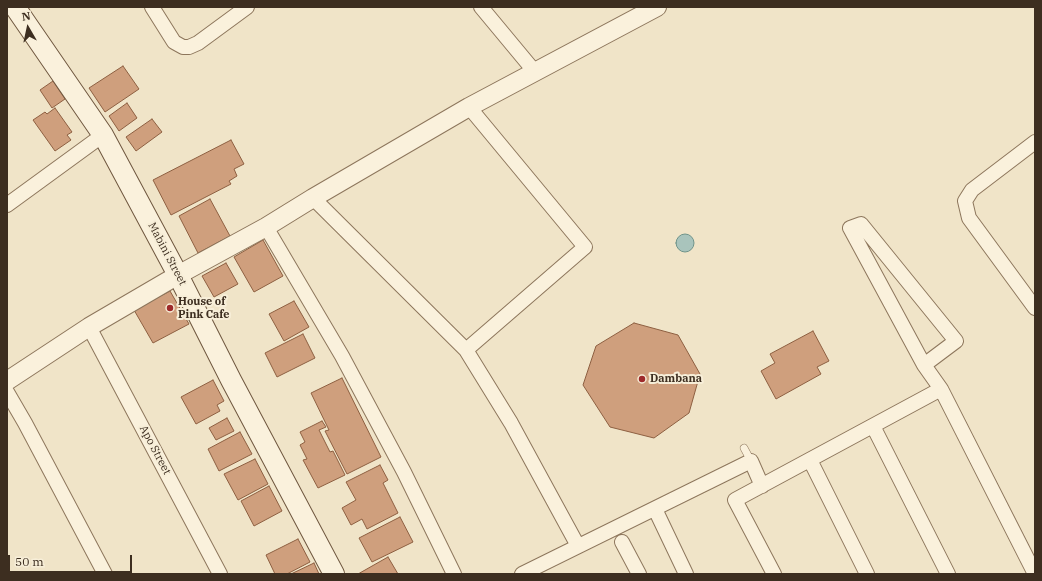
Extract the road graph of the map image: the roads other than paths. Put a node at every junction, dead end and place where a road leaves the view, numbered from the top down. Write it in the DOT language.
graph roads {
  1 [pos="15,7"];
  2 [pos="152,7"];
  3 [pos="247,7"];
  4 [pos="481,7"];
  5 [pos="657,7"];
  6 [pos="535,72"];
  7 [pos="469,107"];
  8 [pos="103,135"];
  9 [pos="1035,142"];
  10 [pos="313,198"];
  11 [pos="7,205"];
  12 [pos="266,227"];
  13 [pos="178,275"];
  14 [pos="1035,308"];
  15 [pos="89,326"];
  16 [pos="466,350"];
  17 [pos="924,365"];
  18 [pos="7,381"];
  19 [pos="941,389"];
  20 [pos="7,392"];
  21 [pos="873,426"];
  22 [pos="744,448"];
  23 [pos="810,460"];
  24 [pos="751,461"];
  25 [pos="762,486"];
  26 [pos="655,509"];
  27 [pos="622,542"];
  28 [pos="578,546"];
  29 [pos="105,574"];
  30 [pos="220,574"];
  31 [pos="334,574"];
  32 [pos="454,574"];
  33 [pos="522,574"];
  34 [pos="639,574"];
  35 [pos="686,574"];
  36 [pos="774,574"];
  37 [pos="867,574"];
  38 [pos="948,574"];
  39 [pos="1035,574"];
  1 -- 8 [label="main road, Mabini Street"];
  2 -- 3 [label="street"];
  4 -- 6 [label="street"];
  5 -- 6 [label="street"];
  6 -- 7 [label="street"];
  7 -- 10 [label="street"];
  7 -- 16 [label="street"];
  8 -- 11 [label="street"];
  8 -- 13 [label="main road, Mabini Street"];
  9 -- 14 [label="street"];
  10 -- 12 [label="street"];
  10 -- 16 [label="street"];
  12 -- 13 [label="street"];
  12 -- 32 [label="street"];
  13 -- 15 [label="street"];
  13 -- 31 [label="main road, Mabini Street"];
  15 -- 18 [label="street"];
  15 -- 30 [label="street, Apo Street"];
  16 -- 28 [label="street"];
  17 -- 17 [label="street"];
  17 -- 19 [label="street"];
  19 -- 21 [label="street"];
  19 -- 39 [label="street"];
  20 -- 29 [label="street"];
  21 -- 23 [label="street"];
  21 -- 38 [label="street"];
  22 -- 24 [label="lane"];
  23 -- 25 [label="street"];
  23 -- 37 [label="street"];
  24 -- 25 [label="street"];
  24 -- 26 [label="street"];
  25 -- 36 [label="street"];
  26 -- 28 [label="street"];
  26 -- 35 [label="street"];
  27 -- 34 [label="street"];
  28 -- 33 [label="street"];
}
